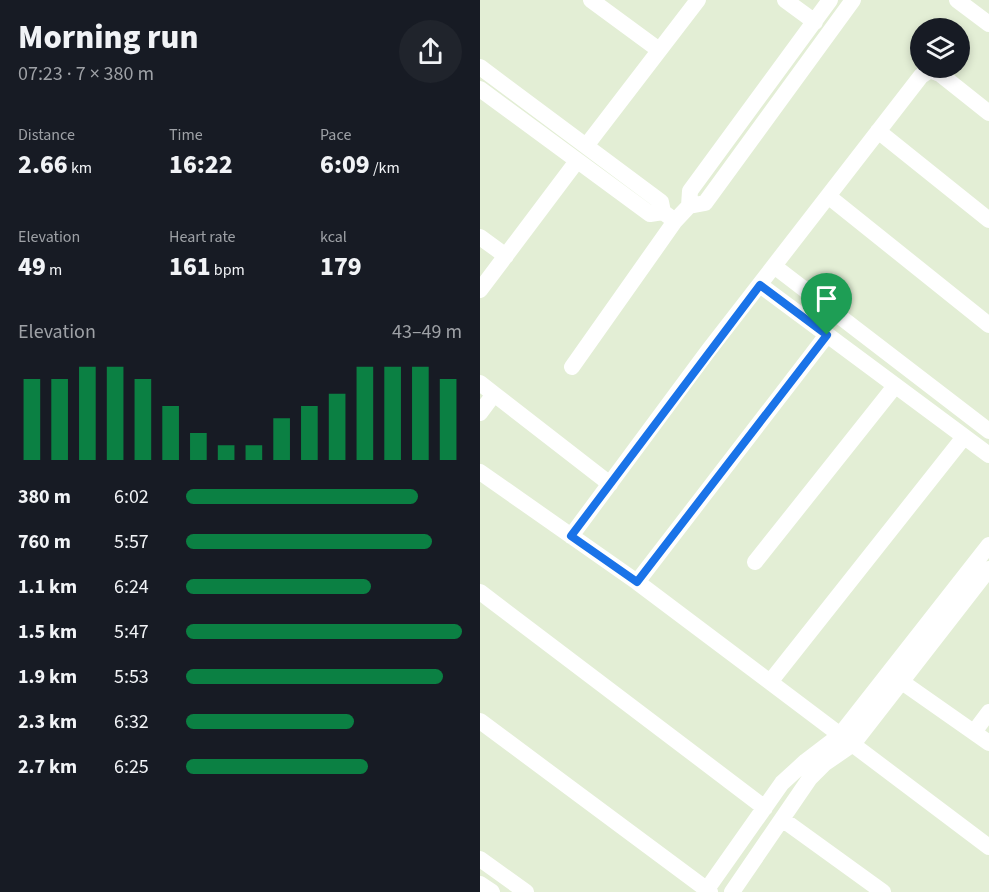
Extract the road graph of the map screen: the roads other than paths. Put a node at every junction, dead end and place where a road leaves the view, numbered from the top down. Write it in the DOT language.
graph roads {
  1 [pos="591,0"];
  2 [pos="698,0"];
  3 [pos="785,0"];
  4 [pos="830,0"];
  5 [pos="853,0"];
  6 [pos="967,3"];
  7 [pos="815,22"];
  8 [pos="989,24"];
  9 [pos="660,50"];
  10 [pos="480,67"];
  11 [pos="480,89"];
  12 [pos="989,113"];
  13 [pos="878,131"];
  14 [pos="581,153"];
  15 [pos="828,196"];
  16 [pos="689,206"];
  17 [pos="669,217"];
  18 [pos="989,220"];
  19 [pos="480,237"];
  20 [pos="506,256"];
  21 [pos="774,266"];
  22 [pos="760,285"];
  23 [pos="480,290"];
  24 [pos="989,325"];
  25 [pos="827,335"];
  26 [pos="572,367"];
  27 [pos="480,383"];
  28 [pos="895,386"];
  29 [pos="494,394"];
  30 [pos="480,413"];
  31 [pos="989,431"];
  32 [pos="964,437"];
  33 [pos="989,455"];
  34 [pos="480,472"];
  35 [pos="610,484"];
  36 [pos="571,536"];
  37 [pos="989,544"];
  38 [pos="755,562"];
  39 [pos="989,569"];
  40 [pos="637,582"];
  41 [pos="480,592"];
  42 [pos="902,681"];
  43 [pos="770,682"];
  44 [pos="989,712"];
  45 [pos="480,721"];
  46 [pos="974,732"];
  47 [pos="846,740"];
  48 [pos="989,743"];
  49 [pos="765,807"];
  50 [pos="782,819"];
  51 [pos="989,847"];
  52 [pos="480,859"];
  53 [pos="480,884"];
  54 [pos="707,891"];
  55 [pos="492,892"];
  56 [pos="526,892"];
  57 [pos="732,892"];
  58 [pos="883,892"];
  1 -- 9 [label="street"];
  2 -- 9 [label="street"];
  3 -- 7 [label="street"];
  4 -- 7 [label="street"];
  5 -- 16 [label="street"];
  6 -- 8 [label="street"];
  7 -- 16 [label="street"];
  9 -- 14 [label="street"];
  10 -- 14 [label="street"];
  11 -- 14 [label="street"];
  12 -- 13 [label="street"];
  13 -- 15 [label="street"];
  13 -- 18 [label="street"];
  14 -- 17 [label="street"];
  14 -- 20 [label="street"];
  15 -- 21 [label="street"];
  15 -- 24 [label="street"];
  16 -- 17 [label="street"];
  17 -- 26 [label="street"];
  19 -- 20 [label="street"];
  20 -- 23 [label="street"];
  21 -- 22 [label="street"];
  21 -- 31 [label="street"];
  22 -- 25 [label="street"];
  22 -- 35 [label="street"];
  25 -- 28 [label="street"];
  25 -- 40 [label="street"];
  27 -- 29 [label="street"];
  28 -- 32 [label="street"];
  28 -- 38 [label="street"];
  29 -- 30 [label="street"];
  29 -- 35 [label="street"];
  32 -- 33 [label="street"];
  32 -- 43 [label="street"];
  34 -- 36 [label="street"];
  35 -- 36 [label="street"];
  36 -- 40 [label="street"];
  37 -- 47 [label="street"];
  39 -- 42 [label="street"];
  40 -- 43 [label="street"];
  41 -- 49 [label="street"];
  42 -- 46 [label="street"];
  42 -- 47 [label="street"];
  43 -- 47 [label="street"];
  44 -- 46 [label="street"];
  45 -- 54 [label="street"];
  46 -- 48 [label="street"];
  47 -- 49 [label="street"];
  47 -- 50 [label="street"];
  47 -- 51 [label="street"];
  49 -- 54 [label="street"];
  50 -- 57 [label="street"];
  50 -- 58 [label="street"];
  52 -- 56 [label="street"];
  53 -- 55 [label="street"];
}
